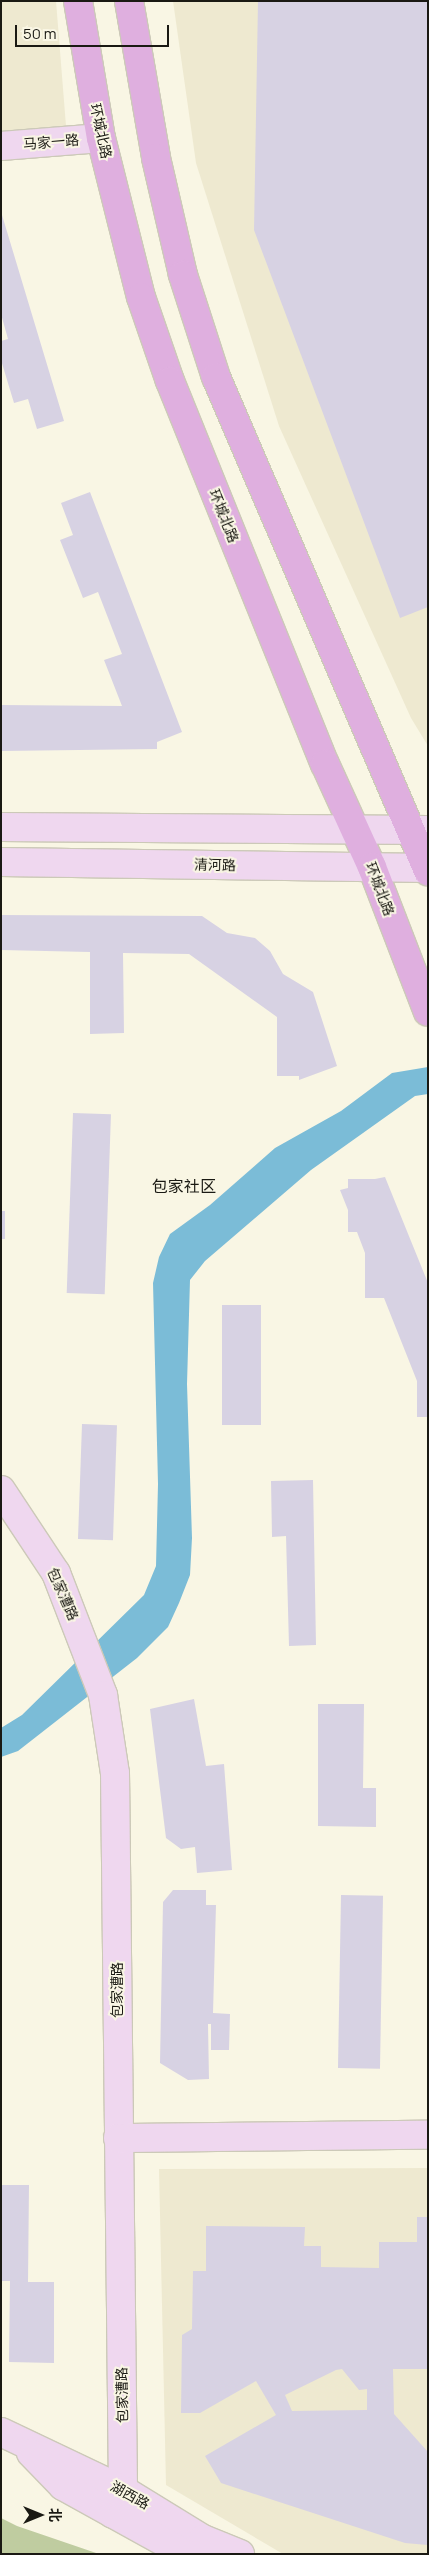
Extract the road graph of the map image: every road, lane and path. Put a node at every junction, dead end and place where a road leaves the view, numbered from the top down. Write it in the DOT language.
graph roads {
  1 [pos="78,1"];
  2 [pos="129,1"];
  3 [pos="101,138"];
  4 [pos="1,146"];
  5 [pos="1,827"];
  6 [pos="356,830"];
  7 [pos="418,830"];
  8 [pos="1,862"];
  9 [pos="372,867"];
  10 [pos="427,869"];
  11 [pos="428,1012"];
  12 [pos="1,1490"];
  13 [pos="428,2135"];
  14 [pos="118,2138"];
  15 [pos="9,2436"];
  16 [pos="118,2502"];
  17 [pos="186,2554"];
  18 [pos="240,2554"];
  1 -- 3 [label="main road, 环城北路"];
  2 -- 7 [label="main road"];
  3 -- 4 [label="street, 马家一路"];
  3 -- 6 [label="main road, 环城北路"];
  5 -- 6 [label="street"];
  6 -- 7 [label="street"];
  6 -- 9 [label="main road, 环城北路"];
  7 -- 10 [label="main road"];
  8 -- 9 [label="street, 清河路"];
  9 -- 10 [label="street, 清河路"];
  9 -- 11 [label="main road, 环城北路"];
  12 -- 14 [label="street, 包家漕路"];
  13 -- 14 [label="street"];
  14 -- 16 [label="street, 包家漕路"];
  15 -- 16 [label="street, 湖西路"];
  16 -- 17 [label="street, 湖西路"];
  16 -- 18 [label="street, 湖西路"];
}
